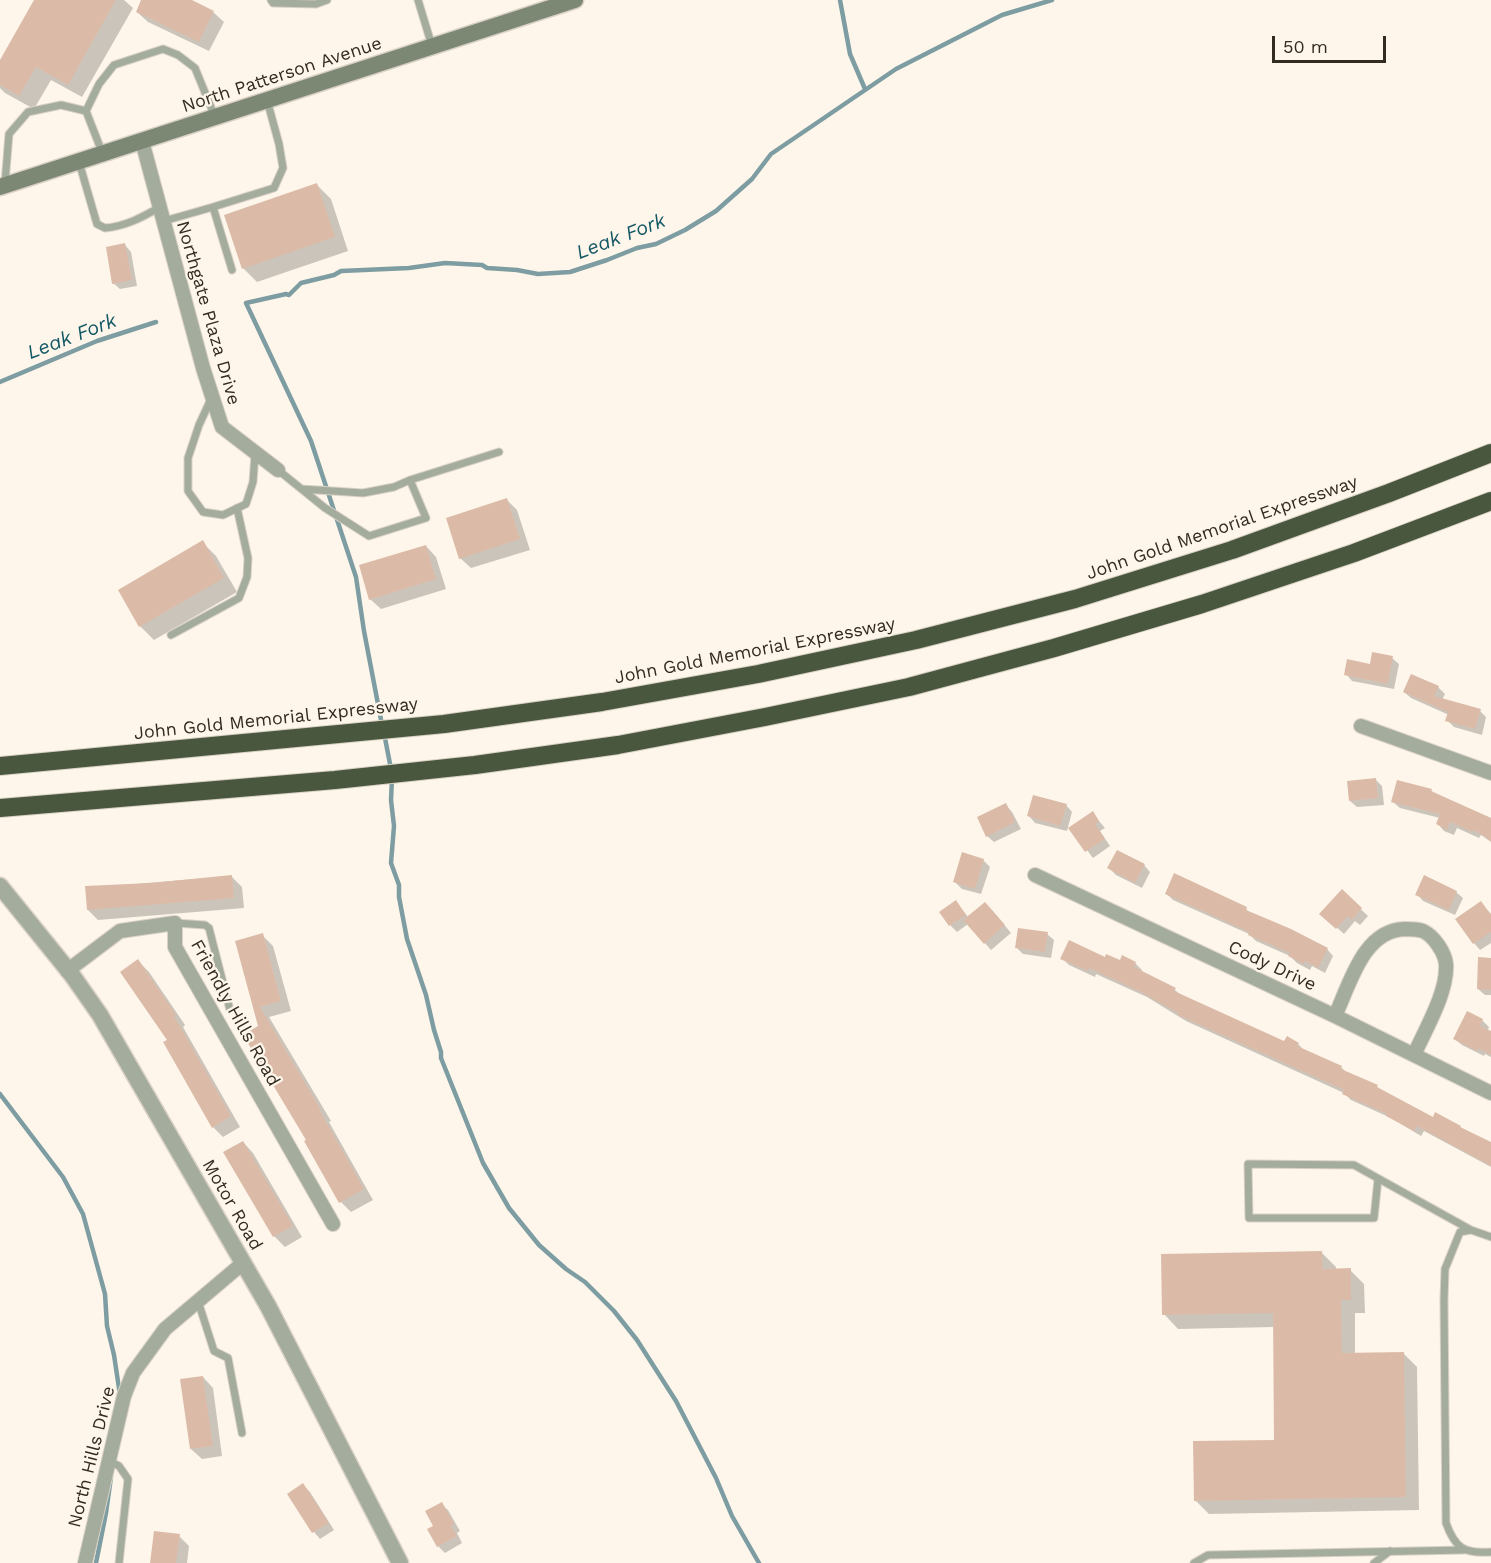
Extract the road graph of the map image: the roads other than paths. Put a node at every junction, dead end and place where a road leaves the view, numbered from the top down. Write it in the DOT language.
graph roads {
  1 [pos="271,0"];
  2 [pos="327,0"];
  3 [pos="418,0"];
  4 [pos="576,0"];
  5 [pos="432,46"];
  6 [pos="267,100"];
  7 [pos="86,111"];
  8 [pos="215,117"];
  9 [pos="142,141"];
  10 [pos="103,154"];
  11 [pos="78,162"];
  12 [pos="2,186"];
  13 [pos="213,207"];
  14 [pos="161,214"];
  15 [pos="232,270"];
  16 [pos="212,397"];
  17 [pos="499,452"];
  18 [pos="255,453"];
  19 [pos="1491,453"];
  20 [pos="278,470"];
  21 [pos="410,480"];
  22 [pos="302,489"];
  23 [pos="1491,501"];
  24 [pos="237,508"];
  25 [pos="171,635"];
  26 [pos="1360,726"];
  27 [pos="0,766"];
  28 [pos="1490,771"];
  29 [pos="0,808"];
  30 [pos="1035,875"];
  31 [pos="0,886"];
  32 [pos="175,923"];
  33 [pos="67,970"];
  34 [pos="230,1010"];
  35 [pos="1335,1016"];
  36 [pos="1414,1055"];
  37 [pos="1491,1093"];
  38 [pos="1378,1179"];
  39 [pos="333,1224"];
  40 [pos="1471,1230"];
  41 [pos="1491,1238"];
  42 [pos="243,1263"];
  43 [pos="198,1301"];
  44 [pos="242,1433"];
  45 [pos="109,1461"];
  46 [pos="1464,1550"];
  47 [pos="1389,1551"];
  48 [pos="1491,1552"];
  49 [pos="86,1563"];
  50 [pos="119,1563"];
  51 [pos="400,1563"];
  52 [pos="1194,1563"];
  53 [pos="1374,1563"];
  1 -- 2 [label="lane"];
  3 -- 5 [label="lane"];
  4 -- 5 [label="main road, North Patterson Avenue"];
  5 -- 6 [label="main road, North Patterson Avenue"];
  6 -- 8 [label="main road, North Patterson Avenue"];
  6 -- 13 [label="lane"];
  7 -- 8 [label="lane"];
  7 -- 10 [label="lane"];
  7 -- 12 [label="lane"];
  8 -- 9 [label="main road, North Patterson Avenue"];
  9 -- 10 [label="main road, North Patterson Avenue"];
  9 -- 14 [label="street, Northgate Plaza Drive"];
  10 -- 11 [label="main road, North Patterson Avenue"];
  11 -- 12 [label="main road, North Patterson Avenue"];
  11 -- 14 [label="lane"];
  13 -- 14 [label="lane"];
  13 -- 15 [label="lane"];
  14 -- 16 [label="street, Northgate Plaza Drive"];
  16 -- 18 [label="street, Northgate Plaza Drive"];
  16 -- 24 [label="lane"];
  17 -- 21 [label="lane"];
  18 -- 20 [label="street, Northgate Plaza Drive"];
  18 -- 24 [label="lane"];
  19 -- 27 [label="highway, John Gold Memorial Expressway"];
  20 -- 22 [label="lane"];
  21 -- 22 [label="lane"];
  21 -- 22 [label="lane"];
  23 -- 29 [label="highway"];
  24 -- 25 [label="lane"];
  26 -- 28 [label="street"];
  30 -- 35 [label="street, Cody Drive"];
  31 -- 33 [label="street, Motor Road"];
  32 -- 33 [label="street, Friendly Hills Road"];
  32 -- 34 [label="lane"];
  32 -- 39 [label="street, Friendly Hills Road"];
  33 -- 42 [label="street, Motor Road"];
  35 -- 36 [label="street, Cody Drive"];
  35 -- 36 [label="street"];
  36 -- 37 [label="street, Cody Drive"];
  38 -- 38 [label="lane"];
  38 -- 40 [label="lane"];
  40 -- 41 [label="lane"];
  40 -- 46 [label="lane"];
  42 -- 43 [label="street, North Hills Drive"];
  42 -- 51 [label="street, Motor Road"];
  43 -- 44 [label="lane"];
  43 -- 45 [label="street, North Hills Drive"];
  45 -- 49 [label="street, North Hills Drive"];
  45 -- 50 [label="lane"];
  46 -- 47 [label="lane"];
  46 -- 48 [label="lane"];
  47 -- 52 [label="lane"];
  47 -- 53 [label="lane"];
}
